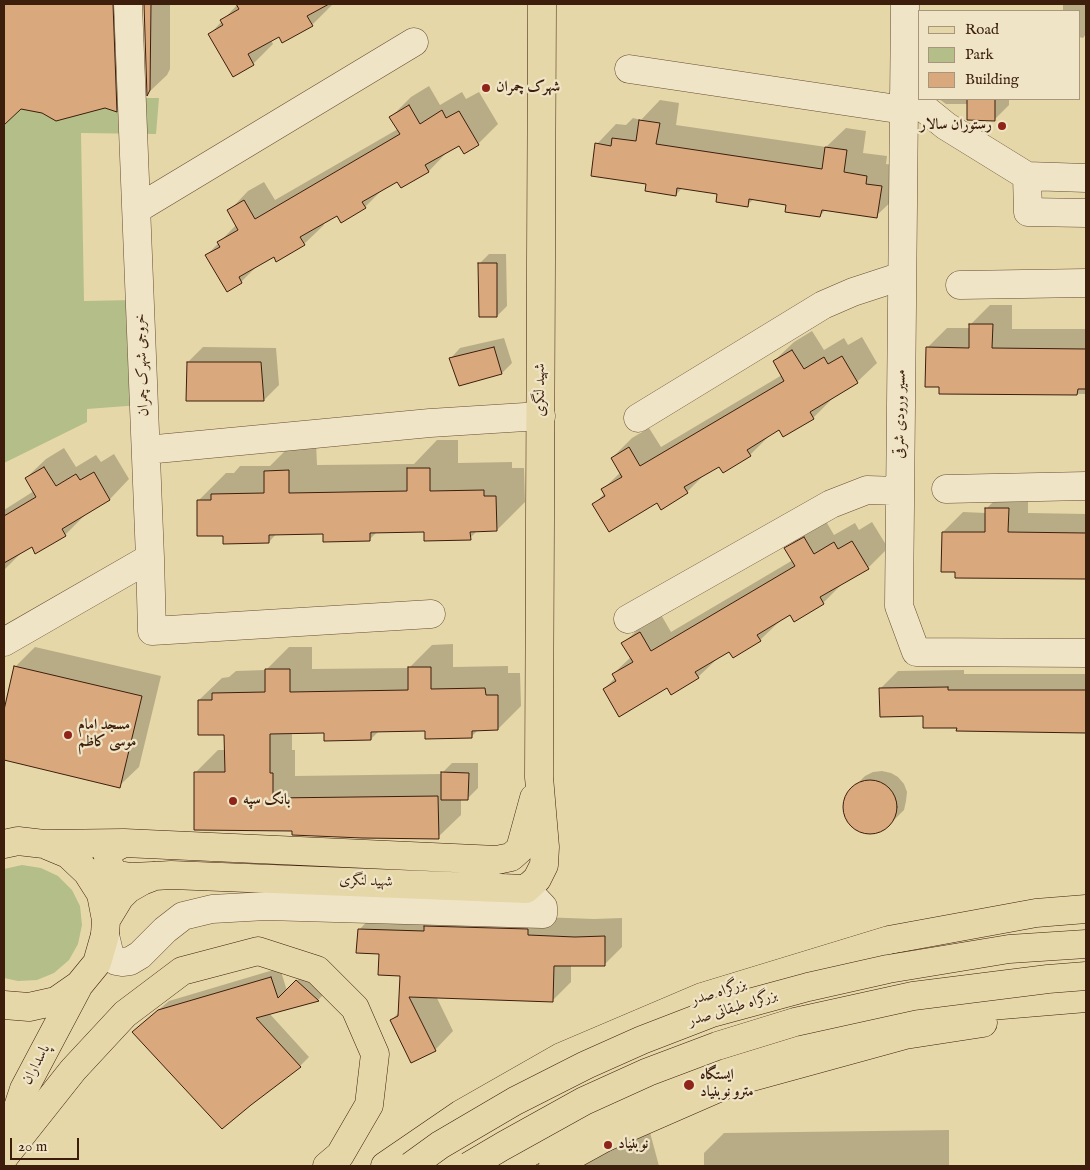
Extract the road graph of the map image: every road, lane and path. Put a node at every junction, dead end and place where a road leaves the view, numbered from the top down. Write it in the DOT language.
graph roads {
  1 [pos="128,4"];
  2 [pos="542,4"];
  3 [pos="904,4"];
  4 [pos="414,42"];
  5 [pos="629,69"];
  6 [pos="904,101"];
  7 [pos="1027,176"];
  8 [pos="1086,178"];
  9 [pos="136,209"];
  10 [pos="1086,212"];
  11 [pos="902,276"];
  12 [pos="1086,283"];
  13 [pos="960,285"];
  14 [pos="541,416"];
  15 [pos="638,418"];
  16 [pos="146,450"];
  17 [pos="1086,486"];
  18 [pos="946,489"];
  19 [pos="900,491"];
  20 [pos="150,558"];
  21 [pos="431,614"];
  22 [pos="628,619"];
  23 [pos="4,642"];
  24 [pos="1086,653"];
  25 [pos="539,777"];
  26 [pos="124,843"];
  27 [pos="4,844"];
  28 [pos="44,844"];
  29 [pos="155,876"];
  30 [pos="526,889"];
  31 [pos="1086,909"];
  32 [pos="106,928"];
  33 [pos="1086,944"];
  34 [pos="1086,976"];
  35 [pos="79,985"];
  36 [pos="1086,998"];
  37 [pos="4,1005"];
  38 [pos="1086,1006"];
  39 [pos="4,1149"];
  40 [pos="4,1157"];
  41 [pos="327,1166"];
  42 [pos="385,1166"];
  43 [pos="410,1166"];
  44 [pos="469,1166"];
  45 [pos="505,1166"];
  46 [pos="553,1166"];
  1 -- 9 [label="street, خروجی شهرک چمران"];
  2 -- 14 [label="main road, شهید لنگری"];
  3 -- 6 [label="street, مسیر ورودی شرقی"];
  4 -- 9 [label="street"];
  5 -- 6 [label="street"];
  6 -- 7 [label="street"];
  6 -- 11 [label="street, مسیر ورودی شرقی"];
  7 -- 8 [label="street"];
  7 -- 10 [label="street"];
  9 -- 16 [label="street, خروجی شهرک چمران"];
  11 -- 15 [label="street"];
  11 -- 19 [label="street, مسیر ورودی شرقی"];
  12 -- 13 [label="street"];
  14 -- 16 [label="street"];
  14 -- 25 [label="main road, شهید لنگری"];
  16 -- 20 [label="street, خروجی شهرک چمران"];
  17 -- 18 [label="street"];
  19 -- 22 [label="street"];
  19 -- 24 [label="street, مسیر ورودی شرقی"];
  20 -- 21 [label="street, خروجی شهرک چمران"];
  20 -- 23 [label="street"];
  25 -- 26 [label="main road, شهید لنگری"];
  25 -- 30 [label="main road, شهید لنگری"];
  26 -- 28 [label="main road, شهید لنگری"];
  26 -- 29 [label="main road"];
  27 -- 28 [label="main road"];
  28 -- 32 [label="main road"];
  29 -- 30 [label="main road, شهید لنگری"];
  29 -- 32 [label="main road, شهید لنگری"];
  30 -- 32 [label="street"];
  31 -- 42 [label="main road, بزرگراه صدر"];
  32 -- 35 [label="main road"];
  33 -- 43 [label="main road, بزرگراه طبقاتی صدر, bridge"];
  34 -- 44 [label="main road, بزرگراه طبقاتی صدر, bridge"];
  35 -- 37 [label="main road"];
  35 -- 39 [label="main road, پاسداران"];
  36 -- 45 [label="main road"];
  38 -- 46 [label="main road"];
  40 -- 41 [label="main road"];
}
